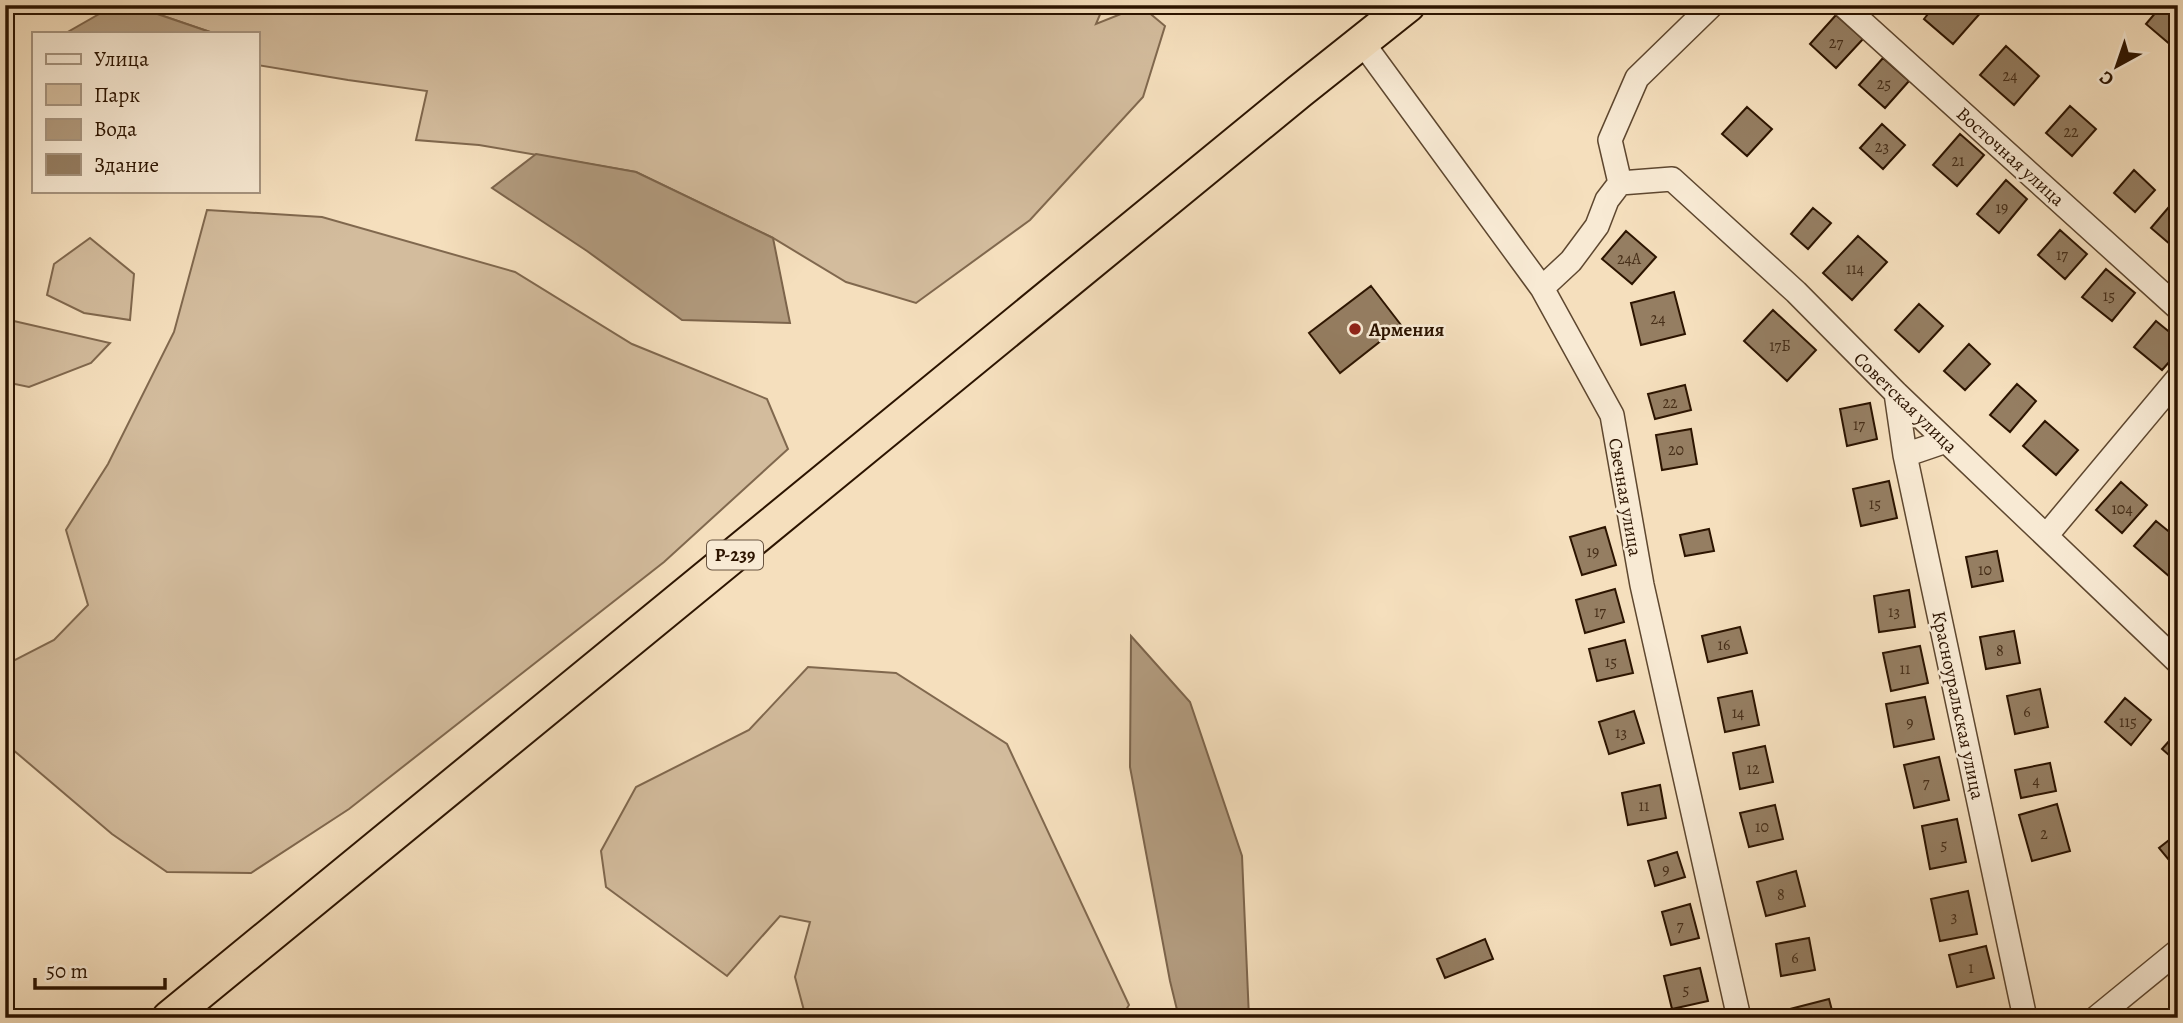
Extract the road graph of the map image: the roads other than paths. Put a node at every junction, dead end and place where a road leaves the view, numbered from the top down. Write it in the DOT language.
graph roads {
  1 [pos="1408,5"];
  2 [pos="1712,5"];
  3 [pos="1843,5"];
  4 [pos="1362,42"];
  5 [pos="1620,183"];
  6 [pos="1542,288"];
  7 [pos="2178,308"];
  8 [pos="2178,378"];
  9 [pos="1896,393"];
  10 [pos="1946,440"];
  11 [pos="1905,455"];
  12 [pos="2046,536"];
  13 [pos="2178,662"];
  14 [pos="2178,951"];
  15 [pos="169,1018"];
  16 [pos="1739,1018"];
  17 [pos="2025,1018"];
  18 [pos="2096,1018"];
  1 -- 4 [label="highway, Р-239"];
  2 -- 5 [label="street"];
  3 -- 7 [label="street, Восточная улица"];
  4 -- 6 [label="street, Свечная улица"];
  4 -- 15 [label="highway, Р-239"];
  5 -- 6 [label="street"];
  5 -- 9 [label="street, Советская улица"];
  6 -- 16 [label="street, Свечная улица"];
  8 -- 12 [label="street"];
  9 -- 10 [label="street, Советская улица"];
  9 -- 11 [label="street, Красноуральская улица"];
  10 -- 11 [label="street"];
  10 -- 12 [label="street, Советская улица"];
  11 -- 17 [label="street, Красноуральская улица"];
  12 -- 13 [label="street, Советская улица"];
  14 -- 18 [label="street"];
}
